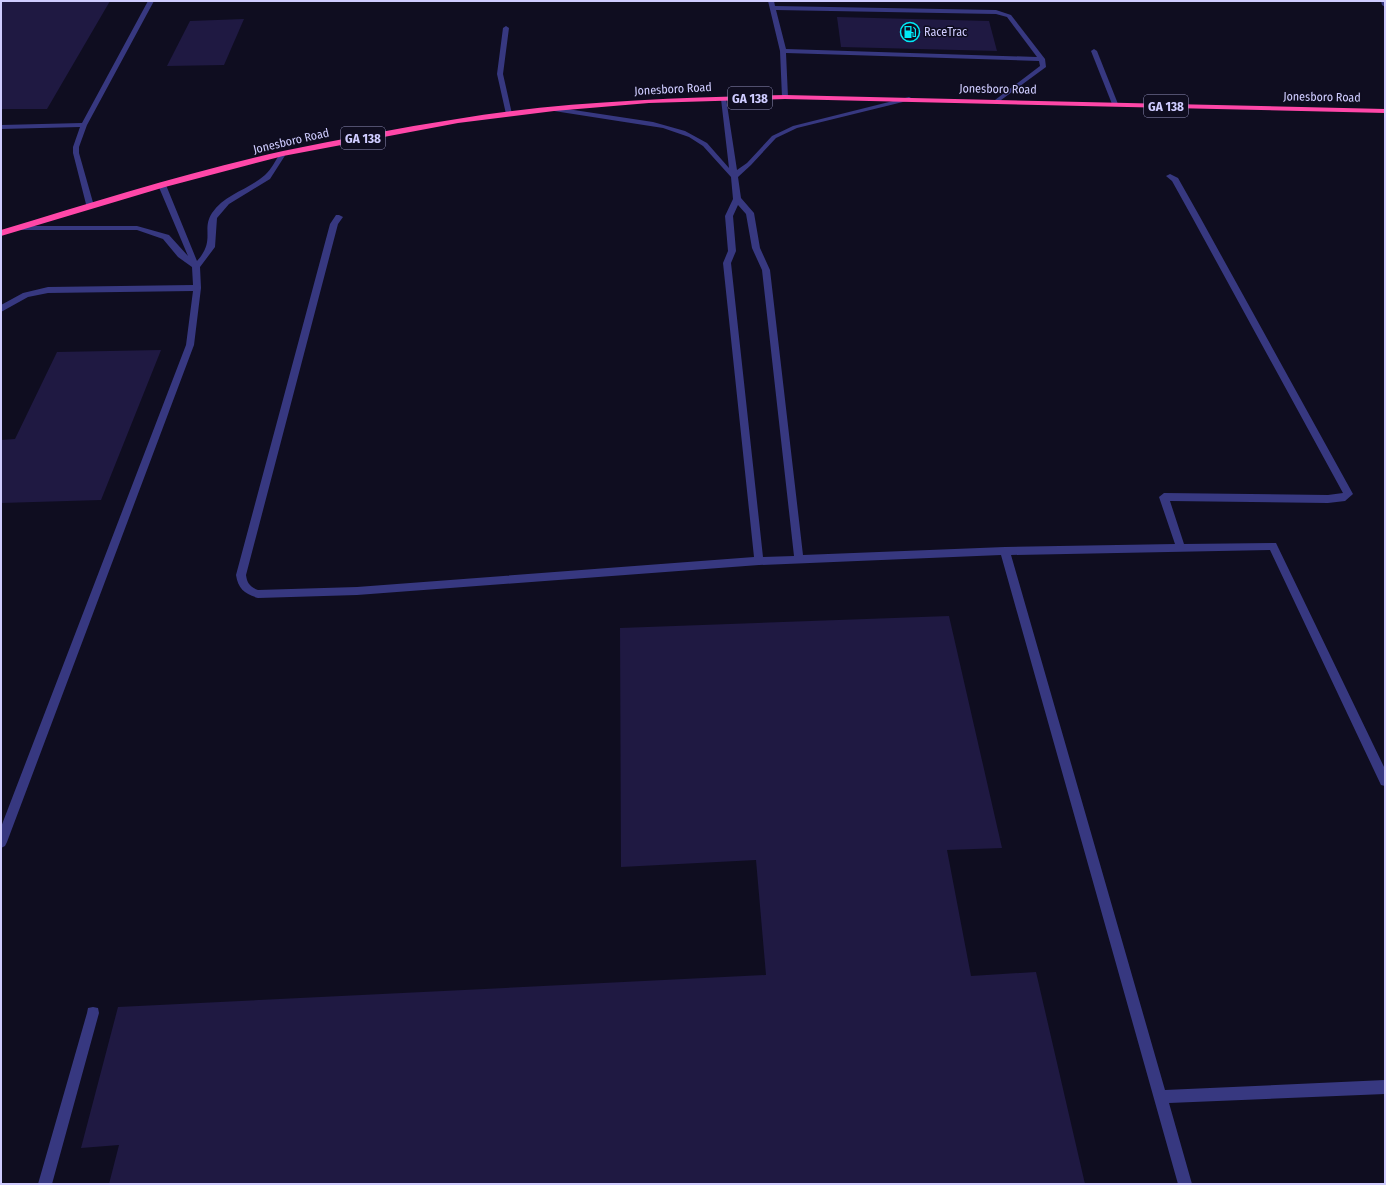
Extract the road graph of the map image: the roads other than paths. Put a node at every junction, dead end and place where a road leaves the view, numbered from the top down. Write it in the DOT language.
graph roads {
  1 [pos="151,1"];
  2 [pos="771,1"];
  3 [pos="1384,1"];
  4 [pos="1385,5"];
  5 [pos="772,8"];
  6 [pos="506,28"];
  7 [pos="783,51"];
  8 [pos="1094,51"];
  9 [pos="1042,59"];
  10 [pos="785,97"];
  11 [pos="724,98"];
  12 [pos="909,99"];
  13 [pos="997,101"];
  14 [pos="1115,104"];
  15 [pos="554,109"];
  16 [pos="1385,111"];
  17 [pos="510,114"];
  18 [pos="84,125"];
  19 [pos="1,127"];
  20 [pos="283,154"];
  21 [pos="734,176"];
  22 [pos="1170,176"];
  23 [pos="162,186"];
  24 [pos="737,199"];
  25 [pos="90,206"];
  26 [pos="339,217"];
  27 [pos="18,228"];
  28 [pos="1,233"];
  29 [pos="196,267"];
  30 [pos="197,288"];
  31 [pos="1,308"];
  32 [pos="1182,548"];
  33 [pos="1005,551"];
  34 [pos="800,560"];
  35 [pos="759,561"];
  36 [pos="1385,780"];
  37 [pos="1,842"];
  38 [pos="93,1013"];
  39 [pos="1385,1087"];
  40 [pos="1160,1097"];
  41 [pos="44,1184"];
  42 [pos="1185,1184"];
  1 -- 18 [label="street"];
  2 -- 5 [label="street"];
  3 -- 4 [label="street"];
  5 -- 7 [label="street"];
  5 -- 9 [label="street"];
  6 -- 17 [label="street"];
  7 -- 9 [label="street"];
  7 -- 10 [label="street"];
  8 -- 14 [label="street"];
  9 -- 13 [label="street"];
  10 -- 11 [label="highway, Jonesboro Road / GA 138"];
  10 -- 12 [label="highway, Jonesboro Road / GA 138"];
  11 -- 15 [label="highway, Jonesboro Road / GA 138"];
  11 -- 21 [label="street"];
  12 -- 13 [label="highway, Jonesboro Road / GA 138"];
  12 -- 21 [label="street"];
  13 -- 14 [label="highway, Jonesboro Road / GA 138"];
  14 -- 16 [label="highway, Jonesboro Road / GA 138"];
  15 -- 17 [label="highway, Jonesboro Road / GA 138"];
  15 -- 21 [label="street"];
  17 -- 20 [label="highway, Jonesboro Road / GA 138"];
  18 -- 19 [label="street"];
  18 -- 25 [label="street"];
  20 -- 23 [label="highway, Jonesboro Road / GA 138"];
  20 -- 29 [label="street"];
  21 -- 24 [label="street"];
  22 -- 32 [label="street"];
  23 -- 25 [label="highway, Jonesboro Road / GA 138"];
  23 -- 29 [label="street"];
  24 -- 34 [label="street"];
  24 -- 35 [label="street"];
  25 -- 27 [label="highway, Jonesboro Road / GA 138"];
  26 -- 35 [label="street"];
  27 -- 28 [label="highway, Jonesboro Road / GA 138"];
  27 -- 29 [label="street"];
  29 -- 30 [label="street"];
  30 -- 31 [label="street"];
  30 -- 37 [label="street"];
  32 -- 33 [label="street"];
  32 -- 36 [label="street"];
  33 -- 34 [label="street"];
  33 -- 40 [label="street"];
  34 -- 35 [label="street"];
  38 -- 41 [label="street"];
  39 -- 40 [label="street"];
  40 -- 42 [label="street"];
}
